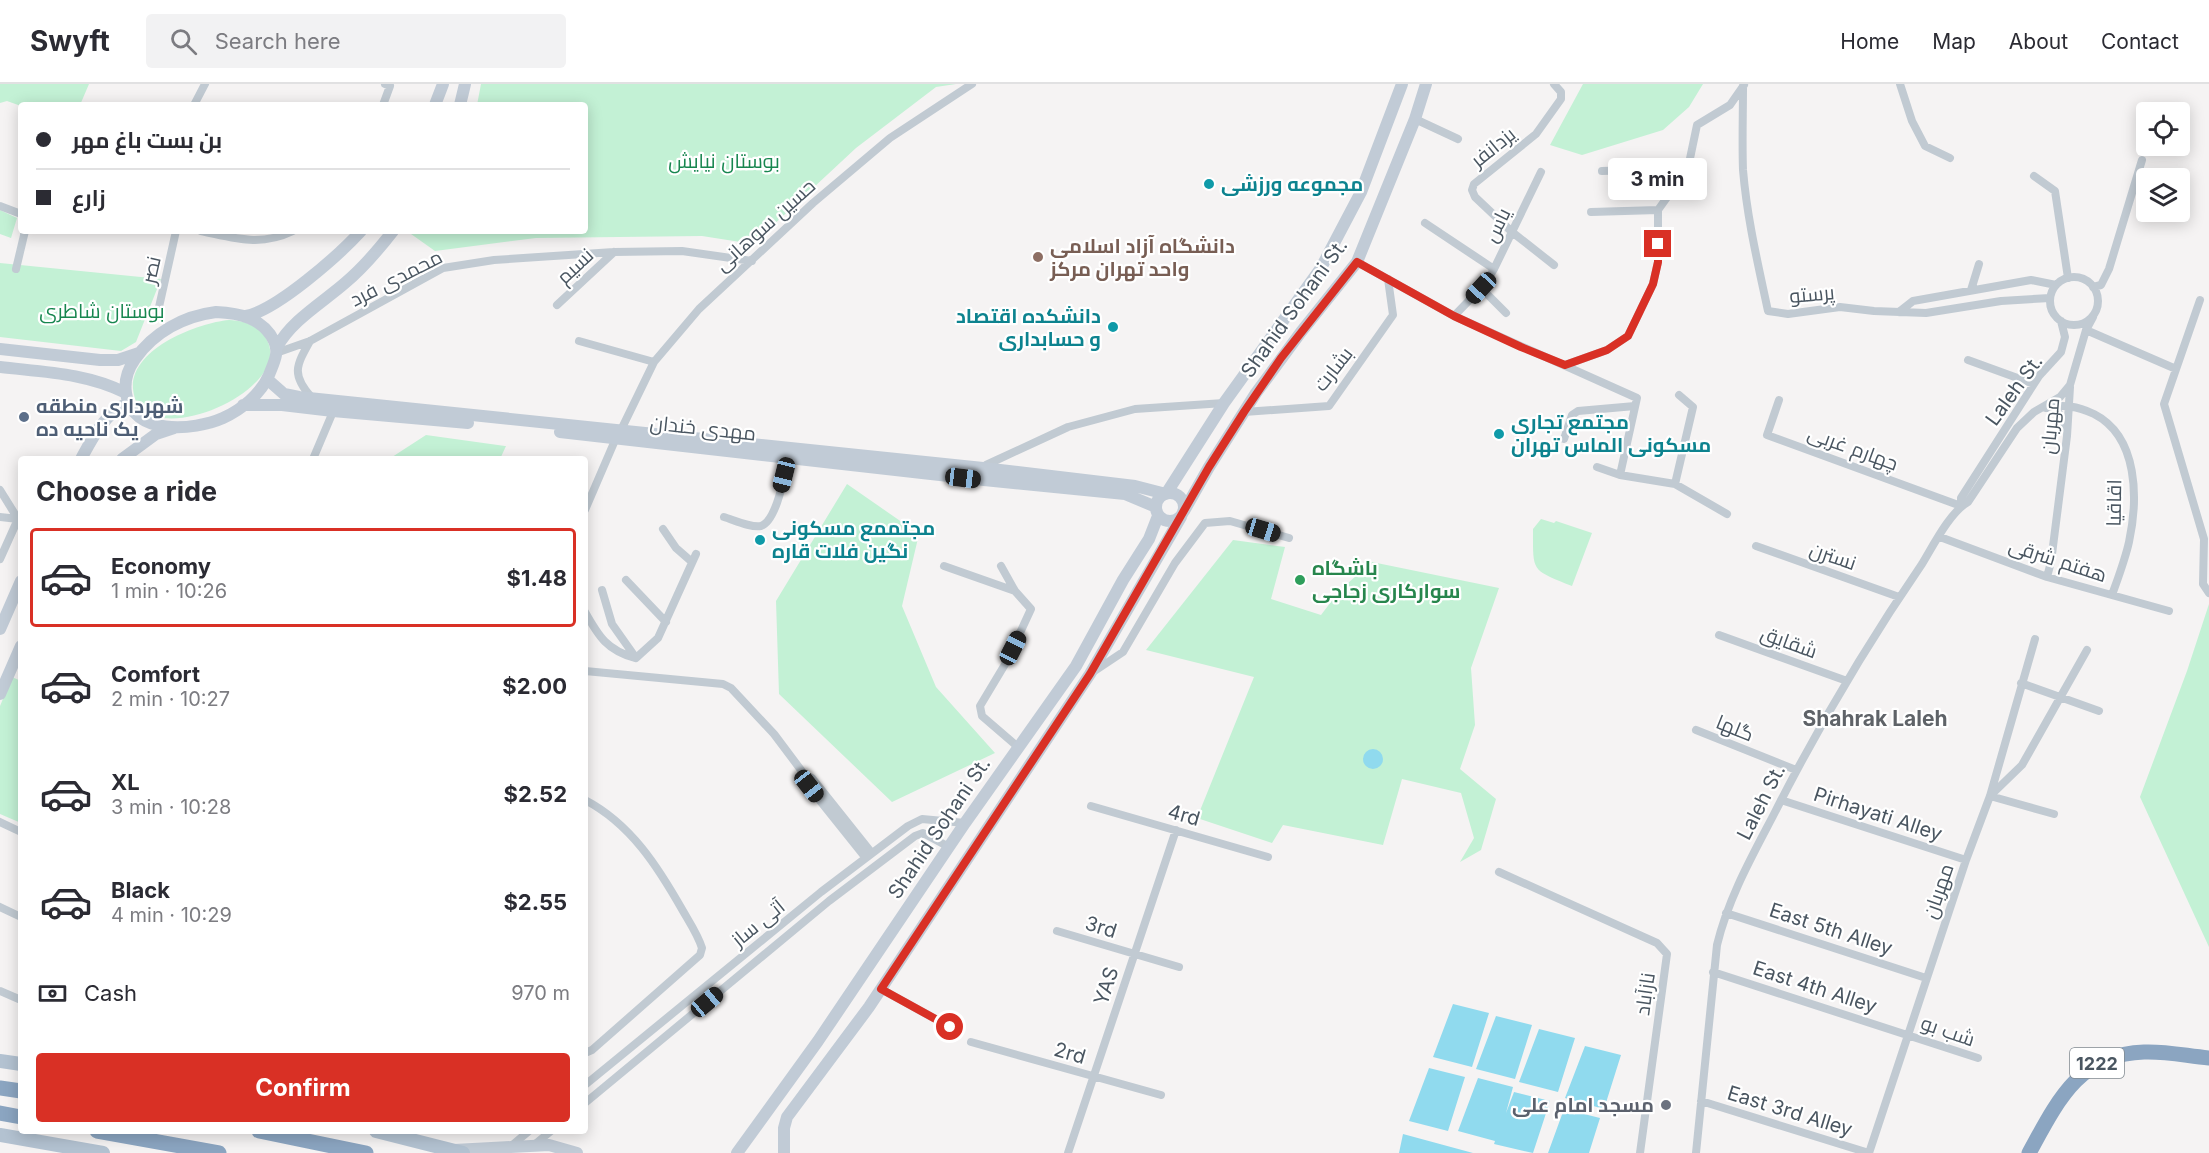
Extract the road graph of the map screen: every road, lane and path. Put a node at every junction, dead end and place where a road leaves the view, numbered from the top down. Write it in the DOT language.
graph roads {
  1 [pos="205,84"];
  2 [pos="385,84"];
  3 [pos="443,84"];
  4 [pos="465,84"];
  5 [pos="972,84"];
  6 [pos="1402,84"];
  7 [pos="1426,84"];
  8 [pos="1554,84"];
  9 [pos="1900,84"];
  10 [pos="1744,85"];
  11 [pos="196,102"];
  12 [pos="384,102"];
  13 [pos="436,102"];
  14 [pos="461,102"];
  15 [pos="1415,119"];
  16 [pos="1458,139"];
  17 [pos="1950,158"];
  18 [pos="2142,160"];
  19 [pos="1688,168"];
  20 [pos="1602,171"];
  21 [pos="1541,172"];
  22 [pos="2034,176"];
  23 [pos="0,206"];
  24 [pos="1658,210"];
  25 [pos="1591,212"];
  26 [pos="18,213"];
  27 [pos="1425,223"];
  28 [pos="1512,232"];
  29 [pos="24,234"];
  30 [pos="175,234"];
  31 [pos="214,234"];
  32 [pos="287,234"];
  33 [pos="358,234"];
  34 [pos="391,234"];
  35 [pos="615,252"];
  36 [pos="752,261"];
  37 [pos="1357,262"];
  38 [pos="1979,264"];
  39 [pos="1554,265"];
  40 [pos="16,269"];
  41 [pos="1494,269"];
  42 [pos="2068,278"];
  43 [pos="1388,279"];
  44 [pos="2056,285"];
  45 [pos="2093,287"];
  46 [pos="1481,288"];
  47 [pos="1971,291"];
  48 [pos="2050,298"];
  49 [pos="2200,300"];
  50 [pos="557,305"];
  51 [pos="1899,312"];
  52 [pos="1506,313"];
  53 [pos="157,316"];
  54 [pos="246,316"];
  55 [pos="1454,316"];
  56 [pos="2093,317"];
  57 [pos="2061,321"];
  58 [pos="2086,330"];
  59 [pos="310,341"];
  60 [pos="579,341"];
  61 [pos="0,349"];
  62 [pos="277,350"];
  63 [pos="139,353"];
  64 [pos="83,358"];
  65 [pos="1968,360"];
  66 [pos="654,362"];
  67 [pos="1565,365"];
  68 [pos="0,367"];
  69 [pos="2176,369"];
  70 [pos="81,376"];
  71 [pos="267,380"];
  72 [pos="2034,384"];
  73 [pos="2070,385"];
  74 [pos="1679,395"];
  75 [pos="127,398"];
  76 [pos="312,399"];
  77 [pos="1779,400"];
  78 [pos="1224,403"];
  79 [pos="243,405"];
  80 [pos="2069,405"];
  81 [pos="336,406"];
  82 [pos="1635,406"];
  83 [pos="2048,408"];
  84 [pos="1244,412"];
  85 [pos="2034,412"];
  86 [pos="176,427"];
  87 [pos="618,434"];
  88 [pos="2067,435"];
  89 [pos="1564,439"];
  90 [pos="83,456"];
  91 [pos="126,456"];
  92 [pos="314,456"];
  93 [pos="789,457"];
  94 [pos="986,465"];
  95 [pos="1597,467"];
  96 [pos="1620,475"];
  97 [pos="1675,484"];
  98 [pos="0,490"];
  99 [pos="1166,494"];
  100 [pos="588,503"];
  101 [pos="1961,506"];
  102 [pos="1157,511"];
  103 [pos="1183,514"];
  104 [pos="1727,514"];
  105 [pos="0,516"];
  106 [pos="724,517"];
  107 [pos="18,519"];
  108 [pos="663,529"];
  109 [pos="1940,537"];
  110 [pos="1289,538"];
  111 [pos="1756,546"];
  112 [pos="0,559"];
  113 [pos="944,566"];
  114 [pos="1001,567"];
  115 [pos="2047,577"];
  116 [pos="626,580"];
  117 [pos="18,587"];
  118 [pos="602,590"];
  119 [pos="1015,591"];
  120 [pos="2209,593"];
  121 [pos="2112,595"];
  122 [pos="1899,597"];
  123 [pos="2169,611"];
  124 [pos="588,617"];
  125 [pos="666,622"];
  126 [pos="0,629"];
  127 [pos="1719,635"];
  128 [pos="2035,639"];
  129 [pos="2087,650"];
  130 [pos="18,653"];
  131 [pos="636,658"];
  132 [pos="1076,666"];
  133 [pos="588,671"];
  134 [pos="1090,674"];
  135 [pos="1847,681"];
  136 [pos="2020,683"];
  137 [pos="0,694"];
  138 [pos="2061,698"];
  139 [pos="2099,711"];
  140 [pos="1696,730"];
  141 [pos="1018,747"];
  142 [pos="1796,770"];
  143 [pos="1990,796"];
  144 [pos="1781,800"];
  145 [pos="588,802"];
  146 [pos="1091,806"];
  147 [pos="2054,814"];
  148 [pos="0,822"];
  149 [pos="965,823"];
  150 [pos="1176,830"];
  151 [pos="18,831"];
  152 [pos="950,847"];
  153 [pos="868,855"];
  154 [pos="1268,857"];
  155 [pos="1966,860"];
  156 [pos="1499,872"];
  157 [pos="821,892"];
  158 [pos="829,901"];
  159 [pos="0,907"];
  160 [pos="1726,913"];
  161 [pos="18,916"];
  162 [pos="1057,931"];
  163 [pos="1134,955"];
  164 [pos="1179,967"];
  165 [pos="1713,972"];
  166 [pos="1926,978"];
  167 [pos="881,989"];
  168 [pos="0,991"];
  169 [pos="18,999"];
  170 [pos="950,1027"];
  171 [pos="1907,1034"];
  172 [pos="818,1041"];
  173 [pos="971,1042"];
  174 [pos="588,1052"];
  175 [pos="834,1055"];
  176 [pos="1978,1058"];
  177 [pos="2209,1058"];
  178 [pos="0,1061"];
  179 [pos="18,1064"];
  180 [pos="1094,1076"];
  181 [pos="588,1083"];
  182 [pos="0,1088"];
  183 [pos="18,1091"];
  184 [pos="1161,1095"];
  185 [pos="588,1101"];
  186 [pos="1701,1101"];
  187 [pos="0,1113"];
  188 [pos="18,1116"];
  189 [pos="114,1134"];
  190 [pos="275,1134"];
  191 [pos="388,1134"];
  192 [pos="525,1134"];
  193 [pos="547,1134"];
  194 [pos="0,1135"];
  195 [pos="534,1145"];
  196 [pos="510,1147"];
  197 [pos="456,1151"];
  198 [pos="103,1153"];
  199 [pos="219,1153"];
  200 [pos="366,1153"];
  201 [pos="577,1153"];
  202 [pos="737,1153"];
  203 [pos="784,1153"];
  204 [pos="1068,1153"];
  205 [pos="1640,1153"];
  206 [pos="1696,1153"];
  207 [pos="1869,1153"];
  208 [pos="2030,1153"];
  1 -- 11 [label="street"];
  2 -- 12 [label="street"];
  3 -- 13 [label="main road"];
  4 -- 14 [label="main road"];
  5 -- 36 [label="street, حسین سوهانی"];
  6 -- 78 [label="main road, Shahid Sohani St."];
  7 -- 15 [label="main road, Shahid Sohani St."];
  8 -- 28 [label="street, یزدانفر"];
  9 -- 17 [label="street"];
  10 -- 19 [label="street"];
  10 -- 51 [label="street, پرستو"];
  15 -- 16 [label="street"];
  15 -- 37 [label="main road, Shahid Sohani St."];
  18 -- 45 [label="street"];
  19 -- 20 [label="street"];
  19 -- 24 [label="street"];
  21 -- 28 [label="street, یاس"];
  22 -- 42 [label="street"];
  23 -- 26 [label="street"];
  24 -- 25 [label="street"];
  24 -- 67 [label="street"];
  27 -- 41 [label="street"];
  28 -- 39 [label="street"];
  28 -- 41 [label="street, یاس"];
  29 -- 40 [label="street"];
  30 -- 53 [label="street, نصر"];
  31 -- 32 [label="street"];
  33 -- 54 [label="main road"];
  34 -- 62 [label="main road"];
  35 -- 36 [label="street, محمدی فرد"];
  35 -- 50 [label="street, نسیم"];
  35 -- 59 [label="street, محمدی فرد"];
  36 -- 66 [label="street, حسین سوهانی"];
  37 -- 43 [label="street"];
  37 -- 84 [label="main road, Shahid Sohani St."];
  38 -- 47 [label="street"];
  41 -- 46 [label="street, یاس"];
  42 -- 44 [label="street"];
  42 -- 45 [label="street"];
  43 -- 55 [label="street"];
  43 -- 84 [label="street, بشارت"];
  44 -- 47 [label="street"];
  44 -- 48 [label="street"];
  45 -- 56 [label="street"];
  46 -- 52 [label="street"];
  46 -- 55 [label="street, یاس"];
  47 -- 51 [label="street"];
  48 -- 51 [label="street, پرستو"];
  48 -- 57 [label="street"];
  49 -- 69 [label="street"];
  54 -- 62 [label="main road"];
  54 -- 63 [label="main road"];
  55 -- 67 [label="street"];
  56 -- 57 [label="street"];
  56 -- 58 [label="street, Laleh St."];
  57 -- 72 [label="street, Laleh St."];
  58 -- 69 [label="street"];
  58 -- 73 [label="street, Laleh St."];
  59 -- 62 [label="street, محمدی فرد"];
  59 -- 76 [label="street"];
  60 -- 66 [label="street"];
  61 -- 64 [label="main road"];
  62 -- 71 [label="main road"];
  63 -- 64 [label="main road"];
  63 -- 75 [label="main road"];
  64 -- 70 [label="main road"];
  65 -- 72 [label="street"];
  66 -- 87 [label="street, حسین سوهانی"];
  67 -- 82 [label="street"];
  68 -- 70 [label="main road"];
  69 -- 120 [label="street"];
  70 -- 75 [label="main road"];
  71 -- 76 [label="main road, مهدی خندان"];
  71 -- 79 [label="main road"];
  72 -- 101 [label="street, Laleh St."];
  73 -- 80 [label="street, مهربان"];
  73 -- 85 [label="street, Laleh St."];
  74 -- 97 [label="street"];
  75 -- 86 [label="main road"];
  75 -- 90 [label="main road"];
  76 -- 81 [label="main road, مهدی خندان"];
  77 -- 101 [label="street, چهارم غربی"];
  78 -- 94 [label="street"];
  78 -- 99 [label="main road, Shahid Sohani St."];
  79 -- 81 [label="main road, مهدی خندان"];
  79 -- 86 [label="main road"];
  80 -- 83 [label="street"];
  80 -- 88 [label="street, مهربان"];
  80 -- 121 [label="street, اقاقیا"];
  81 -- 87 [label="main road, مهدی خندان"];
  81 -- 92 [label="street"];
  82 -- 89 [label="street"];
  82 -- 96 [label="street"];
  83 -- 85 [label="street"];
  83 -- 88 [label="street"];
  84 -- 103 [label="main road, Shahid Sohani St."];
  85 -- 101 [label="street, Laleh St."];
  86 -- 91 [label="main road"];
  87 -- 93 [label="main road, مهدی خندان"];
  87 -- 99 [label="main road, مهدی خندان"];
  87 -- 100 [label="street"];
  88 -- 115 [label="street, مهربان"];
  93 -- 102 [label="main road, مهدی خندان"];
  93 -- 106 [label="street"];
  95 -- 96 [label="street"];
  96 -- 97 [label="street"];
  97 -- 104 [label="street"];
  98 -- 107 [label="street"];
  99 -- 102 [label="main road"];
  99 -- 103 [label="main road"];
  101 -- 109 [label="street, Laleh St."];
  102 -- 103 [label="main road"];
  102 -- 132 [label="main road, Shahid Sohani St."];
  103 -- 134 [label="main road, Shahid Sohani St."];
  105 -- 107 [label="street"];
  107 -- 112 [label="street"];
  108 -- 125 [label="street"];
  109 -- 115 [label="street, هفتم شرقی"];
  109 -- 122 [label="street, Laleh St."];
  110 -- 134 [label="street"];
  111 -- 122 [label="street, نسترن"];
  113 -- 119 [label="street"];
  114 -- 119 [label="street"];
  115 -- 121 [label="street, هفتم شرقی"];
  116 -- 125 [label="street"];
  117 -- 126 [label="main road"];
  118 -- 131 [label="street"];
  119 -- 141 [label="street"];
  121 -- 123 [label="street, هفتم شرقی"];
  122 -- 135 [label="street, Laleh St."];
  124 -- 131 [label="street"];
  125 -- 131 [label="street"];
  127 -- 135 [label="street, شقایق"];
  128 -- 136 [label="street, مهربان"];
  129 -- 138 [label="street"];
  130 -- 137 [label="main road"];
  132 -- 134 [label="main road"];
  132 -- 141 [label="main road, Shahid Sohani St."];
  133 -- 153 [label="street"];
  134 -- 167 [label="main road, Shahid Sohani St."];
  135 -- 142 [label="street, Laleh St."];
  136 -- 138 [label="street"];
  136 -- 143 [label="street, مهربان"];
  138 -- 139 [label="street"];
  138 -- 143 [label="street"];
  140 -- 142 [label="street, گلها"];
  141 -- 149 [label="main road, Shahid Sohani St."];
  142 -- 144 [label="street, Laleh St."];
  143 -- 147 [label="street"];
  143 -- 155 [label="street, مهربان"];
  144 -- 155 [label="street, Pirhayati Alley"];
  144 -- 160 [label="street, Laleh St."];
  145 -- 174 [label="street"];
  146 -- 150 [label="street, 4rd"];
  148 -- 151 [label="street"];
  149 -- 152 [label="main road, Shahid Sohani St."];
  149 -- 153 [label="street, آتی ساز"];
  150 -- 154 [label="street, 4rd"];
  150 -- 163 [label="street, YAS"];
  152 -- 158 [label="street, آتی ساز"];
  152 -- 172 [label="main road, Shahid Sohani St."];
  153 -- 157 [label="street, آتی ساز"];
  155 -- 166 [label="street, مهربان"];
  156 -- 205 [label="street, نازآباد"];
  157 -- 158 [label="street"];
  157 -- 181 [label="street, آتی ساز"];
  158 -- 185 [label="street, آتی ساز"];
  159 -- 161 [label="street"];
  160 -- 165 [label="street, Laleh St."];
  160 -- 166 [label="street, East 5th Alley"];
  162 -- 163 [label="street, 3rd"];
  163 -- 164 [label="street, 3rd"];
  163 -- 180 [label="street, YAS"];
  165 -- 171 [label="street, East 4th Alley"];
  165 -- 186 [label="street, Laleh St."];
  166 -- 171 [label="street, مهربان"];
  167 -- 170 [label="street"];
  167 -- 175 [label="main road, Shahid Sohani St."];
  168 -- 169 [label="street"];
  171 -- 176 [label="street, شب بو"];
  171 -- 207 [label="street, مهربان"];
  172 -- 175 [label="main road"];
  172 -- 202 [label="main road, Shahid Sohani St."];
  173 -- 180 [label="street, 2rd"];
  175 -- 203 [label="main road, Shahid Sohani St."];
  177 -- 208 [label="highway, 1222"];
  178 -- 179 [label="main road"];
  180 -- 184 [label="street, 2rd"];
  180 -- 204 [label="street, YAS"];
  182 -- 183 [label="highway"];
  186 -- 206 [label="street, Laleh St."];
  186 -- 207 [label="street, East 3rd Alley"];
  187 -- 188 [label="highway"];
  189 -- 199 [label="highway"];
  190 -- 200 [label="highway"];
  191 -- 197 [label="main road"];
  192 -- 196 [label="street"];
  193 -- 195 [label="street"];
  194 -- 198 [label="main road"];
  195 -- 196 [label="main road"];
  195 -- 201 [label="main road"];
  196 -- 197 [label="main road"];
}
